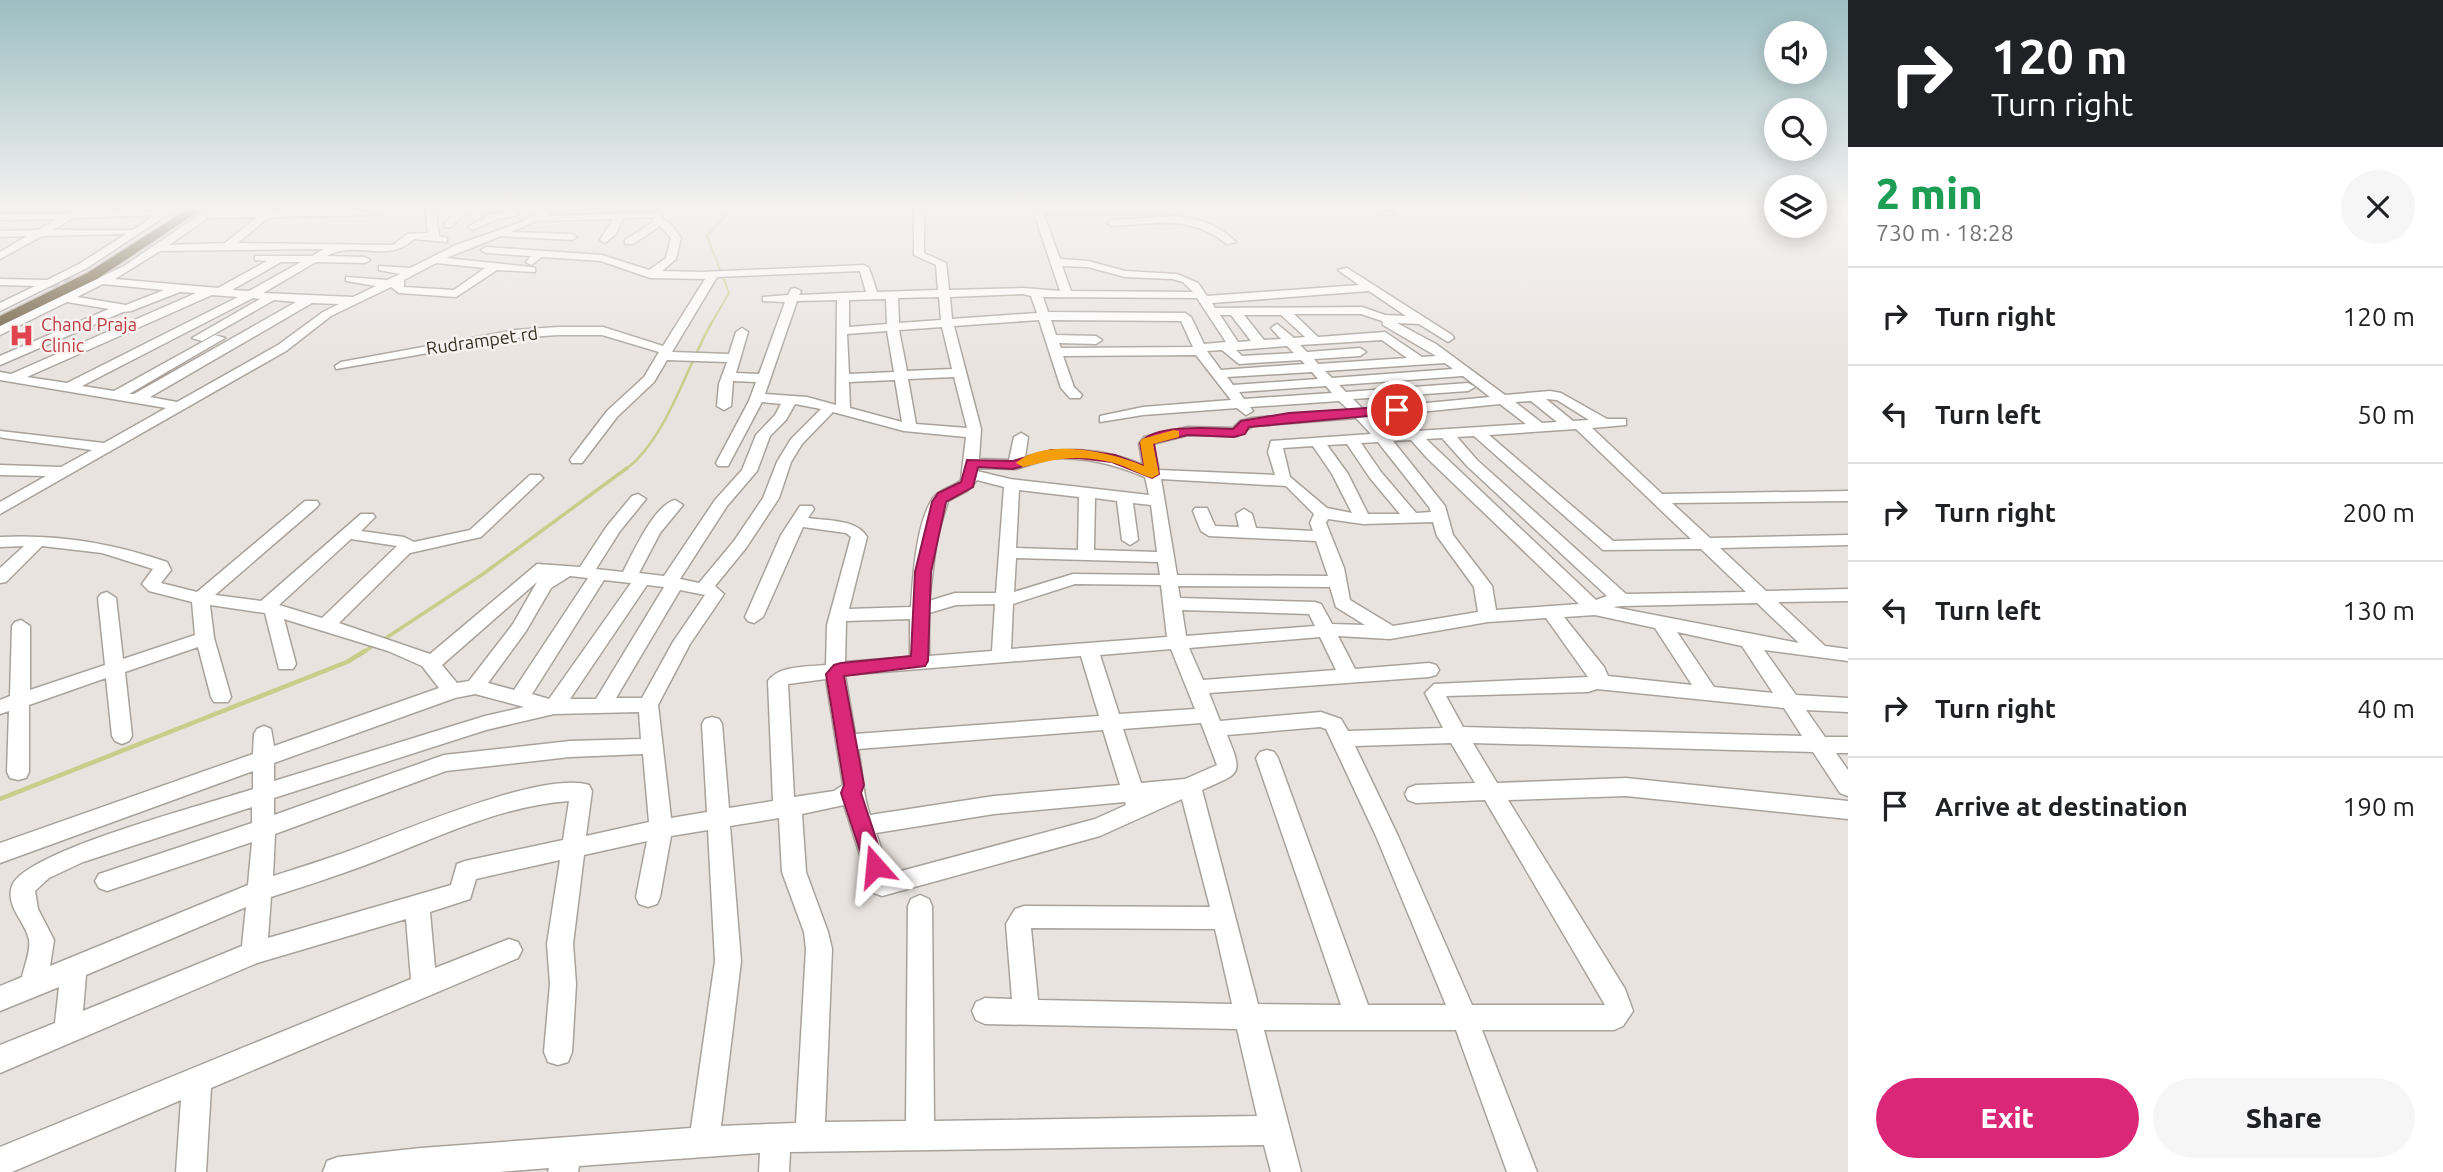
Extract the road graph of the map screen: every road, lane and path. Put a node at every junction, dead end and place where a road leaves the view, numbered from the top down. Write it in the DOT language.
graph roads {
  1 [pos="90,262"];
  2 [pos="99,262"];
  3 [pos="116,262"];
  4 [pos="137,262"];
  5 [pos="274,262"];
  6 [pos="310,262"];
  7 [pos="431,262"];
  8 [pos="445,262"];
  9 [pos="471,262"];
  10 [pos="534,262"];
  11 [pos="613,262"];
  12 [pos="666,262"];
  13 [pos="937,262"];
  14 [pos="1056,262"];
  15 [pos="467,265"];
  16 [pos="495,266"];
  17 [pos="383,268"];
  18 [pos="1343,270"];
  19 [pos="413,272"];
  20 [pos="706,274"];
  21 [pos="650,275"];
  22 [pos="351,279"];
  23 [pos="103,281"];
  24 [pos="0,282"];
  25 [pos="393,282"];
  26 [pos="49,283"];
  27 [pos="181,288"];
  28 [pos="1370,288"];
  29 [pos="215,291"];
  30 [pos="1066,293"];
  31 [pos="794,294"];
  32 [pos="944,294"];
  33 [pos="251,295"];
  34 [pos="892,295"];
  35 [pos="873,296"];
  36 [pos="272,297"];
  37 [pos="843,297"];
  38 [pos="289,298"];
  39 [pos="67,299"];
  40 [pos="309,299"];
  41 [pos="767,299"];
  42 [pos="355,301"];
  43 [pos="1205,303"];
  44 [pos="125,309"];
  45 [pos="0,311"];
  46 [pos="1284,311"];
  47 [pos="1235,312"];
  48 [pos="153,316"];
  49 [pos="1380,317"];
  50 [pos="1421,321"];
  51 [pos="0,322"];
  52 [pos="1045,322"];
  53 [pos="947,324"];
  54 [pos="893,328"];
  55 [pos="1277,328"];
  56 [pos="0,331"];
  57 [pos="843,331"];
  58 [pos="742,332"];
  59 [pos="1359,337"];
  60 [pos="1448,338"];
  61 [pos="1316,341"];
  62 [pos="1289,343"];
  63 [pos="1261,345"];
  64 [pos="1197,347"];
  65 [pos="1231,347"];
  66 [pos="1360,352"];
  67 [pos="664,353"];
  68 [pos="1302,355"];
  69 [pos="735,358"];
  70 [pos="0,361"];
  71 [pos="1420,361"];
  72 [pos="1390,363"];
  73 [pos="341,366"];
  74 [pos="1449,366"];
  75 [pos="1317,369"];
  76 [pos="960,373"];
  77 [pos="1217,374"];
  78 [pos="902,376"];
  79 [pos="7,377"];
  80 [pos="729,377"];
  81 [pos="765,378"];
  82 [pos="843,379"];
  83 [pos="1331,382"];
  84 [pos="0,384"];
  85 [pos="70,387"];
  86 [pos="1468,387"];
  87 [pos="1228,389"];
  88 [pos="103,392"];
  89 [pos="119,394"];
  90 [pos="1075,395"];
  91 [pos="1344,397"];
  92 [pos="1534,397"];
  93 [pos="138,398"];
  94 [pos="757,398"];
  95 [pos="790,400"];
  96 [pos="1506,401"];
  97 [pos="1487,403"];
  98 [pos="1241,404"];
  99 [pos="179,407"];
  100 [pos="724,407"];
  101 [pos="837,410"];
  102 [pos="1360,413"];
  103 [pos="1555,414"];
  104 [pos="1525,417"];
  105 [pos="1105,419"];
  106 [pos="1259,421"];
  107 [pos="1621,422"];
  108 [pos="1604,423"];
  109 [pos="1574,425"];
  110 [pos="1539,427"];
  111 [pos="911,428"];
  112 [pos="1484,428"];
  113 [pos="974,433"];
  114 [pos="1379,433"];
  115 [pos="4,434"];
  116 [pos="1447,434"];
  117 [pos="1416,436"];
  118 [pos="1021,437"];
  119 [pos="1282,440"];
  120 [pos="1352,440"];
  121 [pos="1318,442"];
  122 [pos="108,448"];
  123 [pos="577,460"];
  124 [pos="723,463"];
  125 [pos="1016,465"];
  126 [pos="971,469"];
  127 [pos="0,470"];
  128 [pos="65,472"];
  129 [pos="1152,474"];
  130 [pos="535,478"];
  131 [pos="1284,480"];
  132 [pos="1012,484"];
  133 [pos="1087,493"];
  134 [pos="1848,496"];
  135 [pos="1124,498"];
  136 [pos="638,499"];
  137 [pos="1659,499"];
  138 [pos="1158,502"];
  139 [pos="311,504"];
  140 [pos="675,505"];
  141 [pos="0,509"];
  142 [pos="1201,511"];
  143 [pos="1323,512"];
  144 [pos="1244,514"];
  145 [pos="367,517"];
  146 [pos="1411,517"];
  147 [pos="1441,517"];
  148 [pos="1362,518"];
  149 [pos="1250,533"];
  150 [pos="348,534"];
  151 [pos="1322,536"];
  152 [pos="1130,540"];
  153 [pos="1848,540"];
  154 [pos="38,541"];
  155 [pos="0,542"];
  156 [pos="1704,544"];
  157 [pos="408,548"];
  158 [pos="1007,553"];
  159 [pos="1086,555"];
  160 [pos="1166,557"];
  161 [pos="566,571"];
  162 [pos="592,574"];
  163 [pos="0,578"];
  164 [pos="635,579"];
  165 [pos="1169,581"];
  166 [pos="1338,582"];
  167 [pos="672,583"];
  168 [pos="703,589"];
  169 [pos="1759,595"];
  170 [pos="1848,595"];
  171 [pos="200,597"];
  172 [pos="107,598"];
  173 [pos="1004,598"];
  174 [pos="1622,600"];
  175 [pos="1172,604"];
  176 [pos="269,608"];
  177 [pos="1595,609"];
  178 [pos="920,611"];
  179 [pos="1550,611"];
  180 [pos="838,615"];
  181 [pos="1488,616"];
  182 [pos="754,617"];
  183 [pos="1661,622"];
  184 [pos="21,626"];
  185 [pos="326,626"];
  186 [pos="1328,631"];
  187 [pos="1390,633"];
  188 [pos="205,638"];
  189 [pos="1177,641"];
  190 [pos="1748,641"];
  191 [pos="1088,648"];
  192 [pos="1821,653"];
  193 [pos="1001,655"];
  194 [pos="1848,655"];
  195 [pos="919,661"];
  196 [pos="286,664"];
  197 [pos="432,664"];
  198 [pos="116,668"];
  199 [pos="1429,670"];
  200 [pos="835,671"];
  201 [pos="1349,676"];
  202 [pos="1597,682"];
  203 [pos="1196,687"];
  204 [pos="463,689"];
  205 [pos="1709,694"];
  206 [pos="221,697"];
  207 [pos="519,698"];
  208 [pos="1790,702"];
  209 [pos="9,704"];
  210 [pos="648,705"];
  211 [pos="1848,705"];
  212 [pos="602,706"];
  213 [pos="554,707"];
  214 [pos="1109,722"];
  215 [pos="1211,722"];
  216 [pos="712,724"];
  217 [pos="1457,735"];
  218 [pos="122,736"];
  219 [pos="1342,739"];
  220 [pos="846,742"];
  221 [pos="1818,743"];
  222 [pos="1848,745"];
  223 [pos="264,746"];
  224 [pos="652,746"];
  225 [pos="1267,758"];
  226 [pos="18,772"];
  227 [pos="1190,787"];
  228 [pos="1848,787"];
  229 [pos="1492,791"];
  230 [pos="851,793"];
  231 [pos="264,794"];
  232 [pos="1416,794"];
  233 [pos="1136,802"];
  234 [pos="787,807"];
  235 [pos="1848,810"];
  236 [pos="718,819"];
  237 [pos="862,825"];
  238 [pos="661,829"];
  239 [pos="263,830"];
  240 [pos="47,836"];
  241 [pos="572,848"];
  242 [pos="0,853"];
  243 [pos="44,868"];
  244 [pos="107,881"];
  245 [pos="259,891"];
  246 [pos="648,897"];
  247 [pos="417,905"];
  248 [pos="920,906"];
  249 [pos="1225,918"];
  250 [pos="509,950"];
  251 [pos="254,953"];
  252 [pos="74,968"];
  253 [pos="34,985"];
  254 [pos="424,985"];
  255 [pos="0,999"];
  256 [pos="985,1012"];
  257 [pos="1026,1012"];
  258 [pos="1248,1017"];
  259 [pos="1359,1017"];
  260 [pos="1464,1017"];
  261 [pos="68,1031"];
  262 [pos="558,1052"];
  263 [pos="0,1059"];
  264 [pos="197,1080"];
  265 [pos="1274,1130"];
  266 [pos="920,1135"];
  267 [pos="810,1137"];
  268 [pos="776,1138"];
  269 [pos="704,1142"];
  270 [pos="0,1162"];
  271 [pos="566,1162"];
  272 [pos="191,1172"];
  273 [pos="338,1172"];
  274 [pos="774,1172"];
  275 [pos="1286,1172"];
  276 [pos="1522,1172"];
  1 -- 26 [label="street"];
  2 -- 45 [label="highway"];
  3 -- 51 [label="highway"];
  4 -- 23 [label="street"];
  5 -- 29 [label="street"];
  6 -- 33 [label="street"];
  7 -- 19 [label="street"];
  8 -- 15 [label="street"];
  9 -- 15 [label="street"];
  10 -- 16 [label="street"];
  11 -- 21 [label="street"];
  12 -- 21 [label="street"];
  13 -- 32 [label="street"];
  14 -- 30 [label="street"];
  14 -- 43 [label="street"];
  15 -- 16 [label="street"];
  16 -- 25 [label="street"];
  17 -- 19 [label="street"];
  18 -- 28 [label="street"];
  19 -- 25 [label="street"];
  20 -- 21 [label="street"];
  20 -- 35 [label="street"];
  20 -- 67 [label="street"];
  22 -- 25 [label="street"];
  23 -- 27 [label="street"];
  23 -- 39 [label="street"];
  24 -- 26 [label="street"];
  25 -- 42 [label="street"];
  26 -- 45 [label="street"];
  27 -- 29 [label="street"];
  27 -- 44 [label="street"];
  28 -- 43 [label="street"];
  28 -- 50 [label="street"];
  29 -- 33 [label="street"];
  29 -- 48 [label="street"];
  30 -- 43 [label="street"];
  30 -- 52 [label="street"];
  31 -- 37 [label="street"];
  31 -- 41 [label="street"];
  31 -- 81 [label="street"];
  32 -- 34 [label="street"];
  32 -- 52 [label="street"];
  32 -- 53 [label="street"];
  33 -- 36 [label="street"];
  33 -- 85 [label="street"];
  34 -- 35 [label="street"];
  34 -- 54 [label="street"];
  35 -- 37 [label="street"];
  36 -- 38 [label="street"];
  36 -- 88 [label="street"];
  37 -- 57 [label="street"];
  38 -- 40 [label="street"];
  38 -- 89 [label="street"];
  39 -- 44 [label="street"];
  39 -- 56 [label="street"];
  40 -- 42 [label="street"];
  40 -- 93 [label="street"];
  42 -- 99 [label="street"];
  43 -- 47 [label="street"];
  43 -- 52 [label="street"];
  43 -- 65 [label="street"];
  44 -- 48 [label="street"];
  44 -- 70 [label="street"];
  46 -- 47 [label="street"];
  46 -- 49 [label="street"];
  46 -- 61 [label="street"];
  47 -- 63 [label="street"];
  48 -- 79 [label="street"];
  49 -- 50 [label="street"];
  49 -- 74 [label="street"];
  50 -- 60 [label="street"];
  52 -- 53 [label="street"];
  52 -- 64 [label="street"];
  52 -- 64 [label="street"];
  52 -- 90 [label="street"];
  53 -- 54 [label="street"];
  53 -- 76 [label="street"];
  54 -- 57 [label="street"];
  54 -- 78 [label="street"];
  55 -- 62 [label="street"];
  57 -- 82 [label="street"];
  58 -- 69 [label="street"];
  59 -- 61 [label="street"];
  59 -- 71 [label="street"];
  59 -- 72 [label="street"];
  61 -- 62 [label="street"];
  62 -- 63 [label="street"];
  62 -- 68 [label="street"];
  63 -- 65 [label="street"];
  64 -- 65 [label="street"];
  64 -- 77 [label="street"];
  65 -- 68 [label="street"];
  66 -- 68 [label="street"];
  67 -- 69 [label="street, Rudrampet rd"];
  67 -- 73 [label="street, Rudrampet rd"];
  67 -- 123 [label="street"];
  68 -- 75 [label="street"];
  69 -- 80 [label="street"];
  71 -- 72 [label="street"];
  71 -- 74 [label="street"];
  72 -- 75 [label="street"];
  74 -- 83 [label="street"];
  74 -- 86 [label="street"];
  74 -- 96 [label="street"];
  75 -- 77 [label="street"];
  75 -- 83 [label="street"];
  76 -- 78 [label="street"];
  76 -- 113 [label="street"];
  77 -- 87 [label="street"];
  78 -- 82 [label="street"];
  78 -- 111 [label="street"];
  79 -- 84 [label="street"];
  79 -- 85 [label="street"];
  80 -- 81 [label="street"];
  80 -- 100 [label="street"];
  81 -- 94 [label="street"];
  82 -- 101 [label="street"];
  83 -- 87 [label="street"];
  83 -- 91 [label="street"];
  85 -- 88 [label="street"];
  86 -- 91 [label="street"];
  86 -- 97 [label="street"];
  87 -- 98 [label="street"];
  88 -- 89 [label="street"];
  89 -- 93 [label="street"];
  91 -- 98 [label="street"];
  91 -- 102 [label="street"];
  92 -- 96 [label="street"];
  92 -- 103 [label="street"];
  92 -- 108 [label="street"];
  93 -- 99 [label="street"];
  94 -- 95 [label="street"];
  94 -- 124 [label="street"];
  95 -- 101 [label="street"];
  95 -- 167 [label="street"];
  96 -- 97 [label="street"];
  96 -- 104 [label="street"];
  97 -- 102 [label="street"];
  98 -- 105 [label="street"];
  98 -- 106 [label="street"];
  99 -- 122 [label="street"];
  101 -- 111 [label="street"];
  101 -- 168 [label="street"];
  102 -- 106 [label="street"];
  102 -- 114 [label="street"];
  103 -- 104 [label="street"];
  103 -- 109 [label="street"];
  104 -- 110 [label="street"];
  104 -- 112 [label="street"];
  106 -- 119 [label="street"];
  106 -- 129 [label="street"];
  107 -- 108 [label="street"];
  108 -- 109 [label="street"];
  109 -- 110 [label="street"];
  109 -- 137 [label="street"];
  110 -- 112 [label="street"];
  111 -- 113 [label="street"];
  112 -- 114 [label="street"];
  112 -- 116 [label="street"];
  112 -- 156 [label="street"];
  113 -- 126 [label="street"];
  114 -- 117 [label="street"];
  114 -- 119 [label="street"];
  114 -- 120 [label="street"];
  114 -- 147 [label="street"];
  115 -- 122 [label="street"];
  116 -- 117 [label="street"];
  116 -- 174 [label="street"];
  117 -- 177 [label="street"];
  118 -- 125 [label="street"];
  119 -- 121 [label="street"];
  119 -- 131 [label="street"];
  120 -- 121 [label="street"];
  120 -- 146 [label="street"];
  121 -- 148 [label="street"];
  122 -- 128 [label="street"];
  125 -- 126 [label="street"];
  125 -- 129 [label="street"];
  126 -- 132 [label="street"];
  126 -- 178 [label="street"];
  127 -- 128 [label="street"];
  128 -- 141 [label="street"];
  129 -- 131 [label="street"];
  129 -- 138 [label="street"];
  130 -- 157 [label="street"];
  131 -- 143 [label="street"];
  132 -- 133 [label="street"];
  132 -- 158 [label="street"];
  133 -- 135 [label="street"];
  133 -- 159 [label="street"];
  134 -- 137 [label="street"];
  135 -- 138 [label="street"];
  135 -- 152 [label="street"];
  136 -- 162 [label="street"];
  137 -- 156 [label="street"];
  138 -- 160 [label="street"];
  139 -- 171 [label="street"];
  140 -- 164 [label="street"];
  142 -- 149 [label="street"];
  143 -- 148 [label="street"];
  143 -- 151 [label="street"];
  144 -- 149 [label="street"];
  145 -- 150 [label="street"];
  146 -- 147 [label="street"];
  146 -- 148 [label="street"];
  147 -- 181 [label="street"];
  149 -- 151 [label="street"];
  150 -- 157 [label="street"];
  150 -- 176 [label="street"];
  151 -- 166 [label="street"];
  153 -- 156 [label="street"];
  154 -- 155 [label="street"];
  154 -- 163 [label="street"];
  154 -- 171 [label="street"];
  156 -- 169 [label="street"];
  157 -- 185 [label="street"];
  158 -- 159 [label="street"];
  158 -- 173 [label="street"];
  159 -- 160 [label="street"];
  160 -- 165 [label="street"];
  161 -- 162 [label="street"];
  161 -- 197 [label="street"];
  161 -- 204 [label="street"];
  162 -- 164 [label="street"];
  162 -- 207 [label="street"];
  164 -- 167 [label="street"];
  164 -- 213 [label="street"];
  165 -- 166 [label="street"];
  165 -- 173 [label="street"];
  165 -- 175 [label="street"];
  166 -- 187 [label="street"];
  167 -- 168 [label="street"];
  167 -- 212 [label="street"];
  168 -- 210 [label="street"];
  169 -- 170 [label="street"];
  169 -- 174 [label="street"];
  169 -- 192 [label="street"];
  171 -- 176 [label="street"];
  171 -- 188 [label="street"];
  172 -- 198 [label="street"];
  173 -- 178 [label="street"];
  173 -- 193 [label="street"];
  174 -- 177 [label="street"];
  175 -- 186 [label="street"];
  175 -- 189 [label="street"];
  176 -- 185 [label="street"];
  176 -- 196 [label="street"];
  177 -- 179 [label="street"];
  177 -- 183 [label="street"];
  178 -- 180 [label="street"];
  178 -- 195 [label="street"];
  179 -- 181 [label="street"];
  179 -- 202 [label="street"];
  180 -- 182 [label="street"];
  180 -- 200 [label="street"];
  181 -- 187 [label="street"];
  183 -- 190 [label="street"];
  183 -- 205 [label="street"];
  184 -- 209 [label="street"];
  185 -- 197 [label="street"];
  186 -- 187 [label="street"];
  186 -- 189 [label="street"];
  186 -- 201 [label="street"];
  188 -- 198 [label="street"];
  188 -- 206 [label="street"];
  189 -- 191 [label="street"];
  189 -- 203 [label="street"];
  190 -- 192 [label="street"];
  190 -- 208 [label="street"];
  191 -- 193 [label="street"];
  191 -- 214 [label="street"];
  192 -- 194 [label="street"];
  193 -- 195 [label="street"];
  195 -- 200 [label="street"];
  197 -- 204 [label="street"];
  198 -- 209 [label="street"];
  198 -- 218 [label="street"];
  199 -- 201 [label="street"];
  200 -- 220 [label="street"];
  200 -- 234 [label="street"];
  201 -- 203 [label="street"];
  202 -- 205 [label="street"];
  202 -- 217 [label="street"];
  203 -- 215 [label="street"];
  204 -- 207 [label="street"];
  204 -- 223 [label="street"];
  205 -- 208 [label="street"];
  207 -- 213 [label="street"];
  208 -- 211 [label="street"];
  208 -- 221 [label="street"];
  209 -- 226 [label="street"];
  210 -- 212 [label="street"];
  210 -- 224 [label="street"];
  212 -- 213 [label="street"];
  213 -- 231 [label="street"];
  214 -- 215 [label="street"];
  214 -- 220 [label="street"];
  214 -- 233 [label="street"];
  215 -- 219 [label="street"];
  215 -- 227 [label="street"];
  216 -- 236 [label="street"];
  217 -- 219 [label="street"];
  217 -- 221 [label="street"];
  217 -- 229 [label="street"];
  219 -- 260 [label="street"];
  220 -- 230 [label="street"];
  221 -- 222 [label="street"];
  221 -- 228 [label="street"];
  223 -- 231 [label="street"];
  223 -- 240 [label="street"];
  224 -- 238 [label="street"];
  224 -- 239 [label="street"];
  225 -- 259 [label="street"];
  227 -- 233 [label="street"];
  227 -- 249 [label="street"];
  229 -- 232 [label="street"];
  229 -- 235 [label="street"];
  229 -- 260 [label="street"];
  230 -- 234 [label="street"];
  230 -- 237 [label="street"];
  231 -- 239 [label="street"];
  231 -- 243 [label="street"];
  233 -- 237 [label="street"];
  233 -- 237 [label="street"];
  234 -- 236 [label="street"];
  234 -- 267 [label="street"];
  236 -- 238 [label="street"];
  236 -- 269 [label="street"];
  238 -- 241 [label="street"];
  238 -- 246 [label="street"];
  239 -- 244 [label="street"];
  239 -- 245 [label="street"];
  240 -- 242 [label="street"];
  240 -- 243 [label="street"];
  241 -- 245 [label="street"];
  241 -- 247 [label="street"];
  241 -- 262 [label="street"];
  243 -- 253 [label="street"];
  245 -- 251 [label="street"];
  245 -- 252 [label="street"];
  247 -- 251 [label="street"];
  247 -- 254 [label="street"];
  248 -- 266 [label="street"];
  249 -- 257 [label="street"];
  249 -- 258 [label="street"];
  250 -- 254 [label="street"];
  251 -- 261 [label="street"];
  252 -- 253 [label="street"];
  252 -- 261 [label="street"];
  253 -- 255 [label="street"];
  254 -- 264 [label="street"];
  256 -- 257 [label="street"];
  257 -- 258 [label="street"];
  258 -- 259 [label="street"];
  258 -- 265 [label="street"];
  259 -- 260 [label="street"];
  260 -- 276 [label="street"];
  261 -- 263 [label="street"];
  264 -- 270 [label="street"];
  264 -- 272 [label="street"];
  265 -- 266 [label="street"];
  265 -- 275 [label="street"];
  266 -- 267 [label="street"];
  267 -- 268 [label="street"];
  268 -- 269 [label="street"];
  268 -- 274 [label="street"];
  269 -- 271 [label="street"];
  271 -- 273 [label="street"];
}
